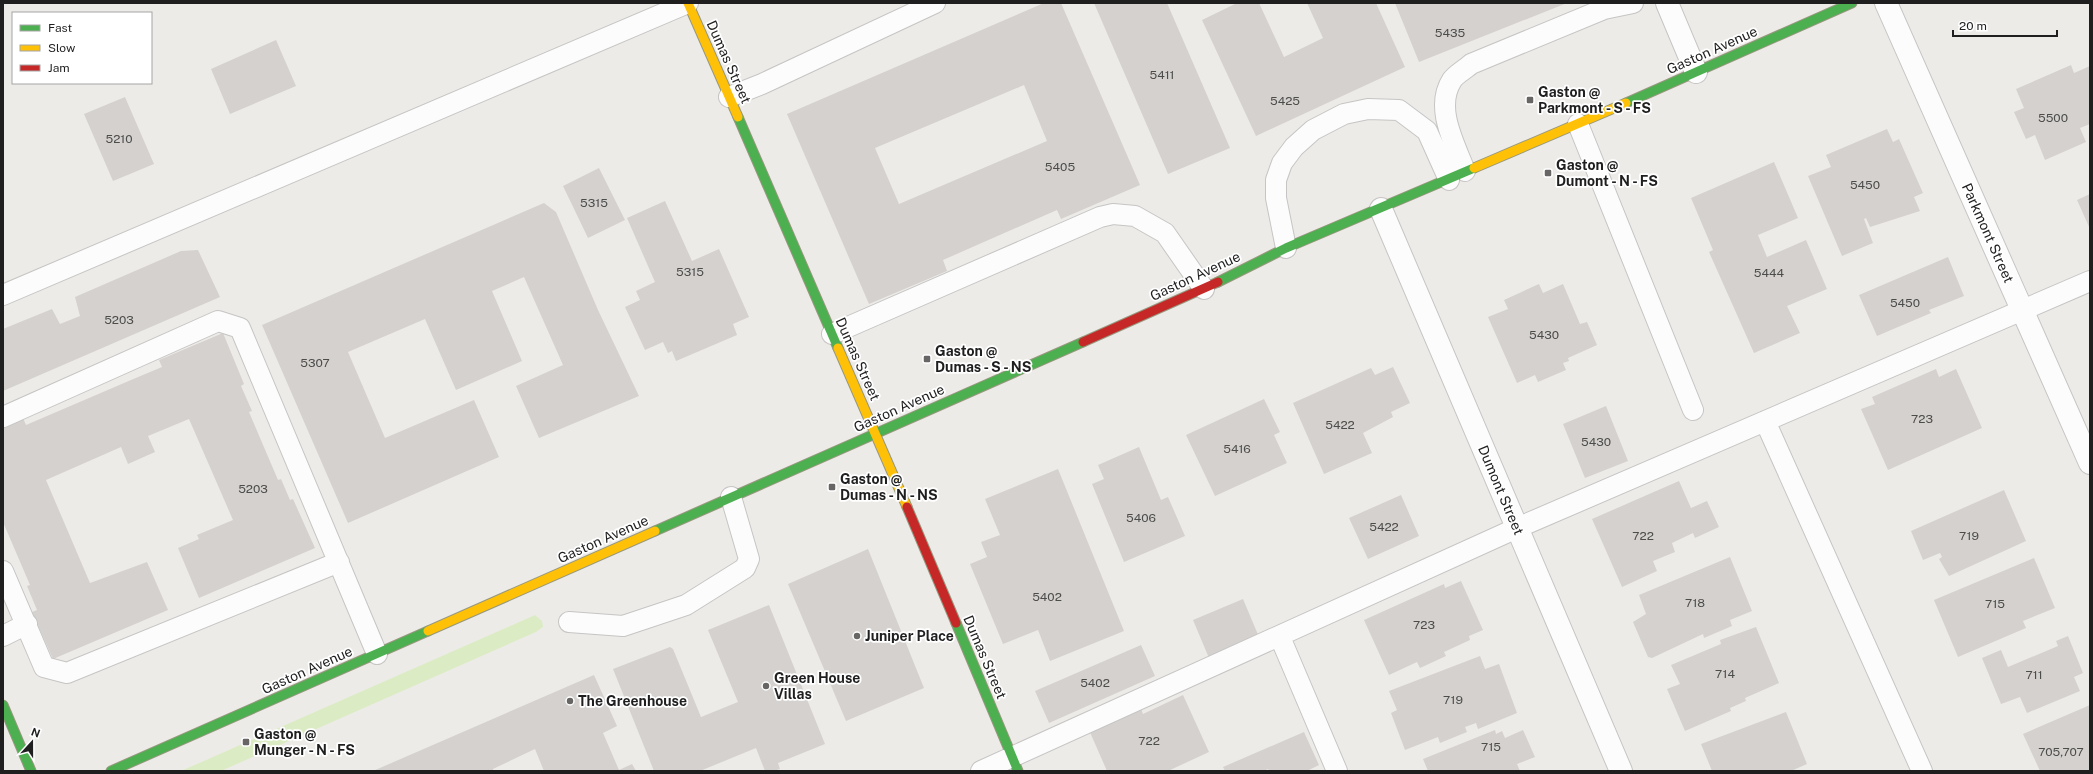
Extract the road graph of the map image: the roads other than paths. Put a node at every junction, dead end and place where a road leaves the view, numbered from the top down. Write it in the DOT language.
graph roads {
  1 [pos="688,3"];
  2 [pos="935,3"];
  3 [pos="1633,3"];
  4 [pos="1666,3"];
  5 [pos="1852,3"];
  6 [pos="1886,3"];
  7 [pos="1696,72"];
  8 [pos="729,97"];
  9 [pos="1578,124"];
  10 [pos="1457,175"];
  11 [pos="1381,209"];
  12 [pos="1286,248"];
  13 [pos="2090,281"];
  14 [pos="1204,289"];
  15 [pos="3,295"];
  16 [pos="2022,310"];
  17 [pos="832,334"];
  18 [pos="1693,410"];
  19 [pos="3,417"];
  20 [pos="1765,420"];
  21 [pos="875,434"];
  22 [pos="2090,463"];
  23 [pos="731,497"];
  24 [pos="1517,528"];
  25 [pos="339,562"];
  26 [pos="3,571"];
  27 [pos="569,622"];
  28 [pos="27,624"];
  29 [pos="3,636"];
  30 [pos="1280,636"];
  31 [pos="377,654"];
  32 [pos="3,705"];
  33 [pos="1015,764"];
  34 [pos="31,771"];
  35 [pos="111,771"];
  36 [pos="981,771"];
  37 [pos="1337,771"];
  38 [pos="1621,771"];
  39 [pos="1922,771"];
  1 -- 8 [label="main road, Dumas Street"];
  1 -- 15 [label="lane"];
  2 -- 8 [label="lane"];
  3 -- 10 [label="lane"];
  4 -- 7 [label="street"];
  5 -- 7 [label="main road, Gaston Avenue"];
  6 -- 16 [label="street, Parkmont Street"];
  7 -- 9 [label="main road, Gaston Avenue"];
  8 -- 17 [label="main road, Dumas Street"];
  9 -- 10 [label="main road, Gaston Avenue"];
  9 -- 18 [label="lane"];
  10 -- 11 [label="main road, Gaston Avenue"];
  10 -- 12 [label="lane"];
  11 -- 12 [label="main road, Gaston Avenue"];
  11 -- 24 [label="street, Dumont Street"];
  12 -- 14 [label="main road, Gaston Avenue"];
  13 -- 16 [label="lane"];
  14 -- 17 [label="lane"];
  14 -- 21 [label="main road, Gaston Avenue"];
  16 -- 20 [label="lane"];
  16 -- 22 [label="street, Parkmont Street"];
  17 -- 21 [label="main road, Dumas Street"];
  19 -- 25 [label="lane"];
  20 -- 24 [label="lane"];
  20 -- 39 [label="lane"];
  21 -- 23 [label="main road, Gaston Avenue"];
  21 -- 33 [label="main road, Dumas Street"];
  23 -- 27 [label="lane"];
  23 -- 31 [label="main road, Gaston Avenue"];
  24 -- 30 [label="lane"];
  24 -- 38 [label="street, Dumont Street"];
  25 -- 28 [label="lane"];
  25 -- 31 [label="lane"];
  26 -- 28 [label="lane"];
  28 -- 29 [label="lane"];
  30 -- 33 [label="lane"];
  30 -- 37 [label="lane"];
  31 -- 35 [label="main road, Gaston Avenue"];
  32 -- 34 [label="main road"];
  33 -- 36 [label="lane"];
}
